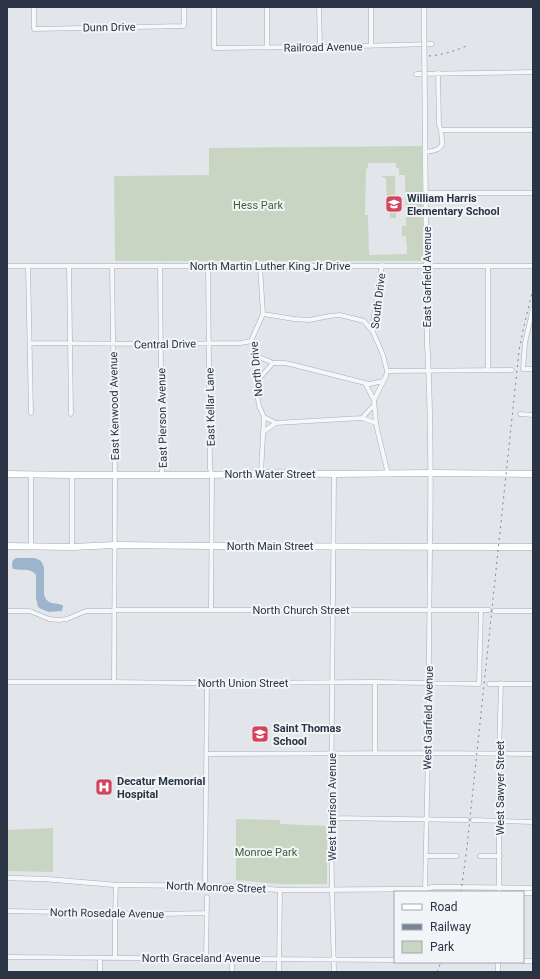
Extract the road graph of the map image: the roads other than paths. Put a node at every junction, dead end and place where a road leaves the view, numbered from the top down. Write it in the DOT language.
graph roads {
  1 [pos="34,7"];
  2 [pos="184,7"];
  3 [pos="214,7"];
  4 [pos="267,7"];
  5 [pos="319,7"];
  6 [pos="371,7"];
  7 [pos="424,7"];
  8 [pos="432,44"];
  9 [pos="371,46"];
  10 [pos="267,48"];
  11 [pos="320,48"];
  12 [pos="533,72"];
  13 [pos="438,73"];
  14 [pos="416,74"];
  15 [pos="441,130"];
  16 [pos="533,130"];
  17 [pos="426,152"];
  18 [pos="426,193"];
  19 [pos="533,193"];
  20 [pos="382,265"];
  21 [pos="7,266"];
  22 [pos="28,266"];
  23 [pos="70,266"];
  24 [pos="112,266"];
  25 [pos="160,266"];
  26 [pos="208,266"];
  27 [pos="260,266"];
  28 [pos="427,266"];
  29 [pos="488,266"];
  30 [pos="533,266"];
  31 [pos="533,308"];
  32 [pos="263,314"];
  33 [pos="374,316"];
  34 [pos="364,321"];
  35 [pos="373,332"];
  36 [pos="251,341"];
  37 [pos="30,343"];
  38 [pos="71,343"];
  39 [pos="112,344"];
  40 [pos="161,344"];
  41 [pos="209,344"];
  42 [pos="257,356"];
  43 [pos="273,363"];
  44 [pos="533,369"];
  45 [pos="387,370"];
  46 [pos="429,370"];
  47 [pos="488,370"];
  48 [pos="512,370"];
  49 [pos="258,381"];
  50 [pos="383,381"];
  51 [pos="365,383"];
  52 [pos="374,402"];
  53 [pos="30,413"];
  54 [pos="71,414"];
  55 [pos="520,414"];
  56 [pos="533,415"];
  57 [pos="264,417"];
  58 [pos="362,418"];
  59 [pos="276,423"];
  60 [pos="376,423"];
  61 [pos="263,432"];
  62 [pos="261,473"];
  63 [pos="431,473"];
  64 [pos="7,474"];
  65 [pos="32,474"];
  66 [pos="162,474"];
  67 [pos="334,474"];
  68 [pos="388,474"];
  69 [pos="533,474"];
  70 [pos="72,475"];
  71 [pos="115,475"];
  72 [pos="212,475"];
  73 [pos="115,545"];
  74 [pos="7,546"];
  75 [pos="31,546"];
  76 [pos="212,546"];
  77 [pos="333,546"];
  78 [pos="72,547"];
  79 [pos="430,547"];
  80 [pos="533,547"];
  81 [pos="211,610"];
  82 [pos="333,610"];
  83 [pos="430,610"];
  84 [pos="481,610"];
  85 [pos="489,610"];
  86 [pos="7,611"];
  87 [pos="114,611"];
  88 [pos="494,611"];
  89 [pos="533,611"];
  90 [pos="7,682"];
  91 [pos="114,682"];
  92 [pos="375,682"];
  93 [pos="428,682"];
  94 [pos="207,683"];
  95 [pos="333,683"];
  96 [pos="501,683"];
  97 [pos="489,684"];
  98 [pos="533,684"];
  99 [pos="375,753"];
  100 [pos="428,753"];
  101 [pos="206,754"];
  102 [pos="332,754"];
  103 [pos="499,754"];
  104 [pos="533,754"];
  105 [pos="331,818"];
  106 [pos="427,820"];
  107 [pos="467,820"];
  108 [pos="473,820"];
  109 [pos="500,821"];
  110 [pos="533,822"];
  111 [pos="426,856"];
  112 [pos="457,856"];
  113 [pos="480,856"];
  114 [pos="500,856"];
  115 [pos="7,878"];
  116 [pos="116,885"];
  117 [pos="204,886"];
  118 [pos="533,888"];
  119 [pos="425,889"];
  120 [pos="280,890"];
  121 [pos="332,890"];
  122 [pos="499,890"];
  123 [pos="430,891"];
  124 [pos="206,897"];
  125 [pos="7,911"];
  126 [pos="115,913"];
  127 [pos="206,913"];
  128 [pos="7,957"];
  129 [pos="100,958"];
  130 [pos="115,958"];
  131 [pos="206,958"];
  132 [pos="232,958"];
  133 [pos="280,958"];
  134 [pos="333,959"];
  135 [pos="394,960"];
  136 [pos="100,972"];
  137 [pos="232,972"];
  138 [pos="280,972"];
  139 [pos="334,972"];
  1 -- 2 [label="street, Dunn Drive"];
  3 -- 10 [label="street, Railroad Avenue"];
  4 -- 10 [label="street"];
  5 -- 11 [label="street"];
  6 -- 9 [label="street"];
  7 -- 17 [label="street, East Garfield Avenue, bridge"];
  8 -- 9 [label="street, Railroad Avenue"];
  9 -- 11 [label="street, Railroad Avenue"];
  10 -- 11 [label="street, Railroad Avenue"];
  12 -- 13 [label="street"];
  13 -- 14 [label="street"];
  13 -- 15 [label="street"];
  15 -- 16 [label="street"];
  15 -- 17 [label="street"];
  17 -- 18 [label="street, East Garfield Avenue"];
  18 -- 19 [label="street"];
  18 -- 28 [label="street, East Garfield Avenue"];
  20 -- 27 [label="street, North Martin Luther King Jr Drive"];
  20 -- 28 [label="street, North Martin Luther King Jr Drive"];
  20 -- 33 [label="street, South Drive"];
  21 -- 22 [label="street, North Martin Luther King Jr Drive"];
  22 -- 23 [label="street, North Martin Luther King Jr Drive"];
  22 -- 37 [label="street"];
  23 -- 24 [label="street, North Martin Luther King Jr Drive"];
  23 -- 38 [label="street"];
  24 -- 25 [label="street, North Martin Luther King Jr Drive"];
  24 -- 39 [label="street, East Kenwood Avenue"];
  25 -- 26 [label="street, North Martin Luther King Jr Drive"];
  25 -- 40 [label="street, East Pierson Avenue"];
  26 -- 27 [label="street, North Martin Luther King Jr Drive"];
  26 -- 41 [label="street, East Kellar Lane"];
  27 -- 32 [label="street, North Drive"];
  28 -- 29 [label="street, North Martin Luther King Jr Drive"];
  28 -- 46 [label="street, East Garfield Avenue"];
  29 -- 30 [label="street, North Martin Luther King Jr Drive"];
  29 -- 47 [label="street"];
  31 -- 44 [label="street"];
  32 -- 34 [label="street"];
  32 -- 36 [label="street, North Drive"];
  33 -- 34 [label="street"];
  33 -- 35 [label="street, South Drive"];
  34 -- 35 [label="street"];
  35 -- 45 [label="street, South Drive"];
  36 -- 41 [label="street, Central Drive"];
  36 -- 42 [label="street, North Drive"];
  37 -- 38 [label="street, Central Drive"];
  37 -- 53 [label="street"];
  38 -- 39 [label="street, Central Drive"];
  38 -- 54 [label="street"];
  39 -- 40 [label="street, Central Drive"];
  39 -- 71 [label="street, East Kenwood Avenue"];
  40 -- 41 [label="street, Central Drive"];
  40 -- 66 [label="street, East Pierson Avenue"];
  41 -- 72 [label="street, East Kellar Lane"];
  42 -- 43 [label="street"];
  42 -- 49 [label="street, North Drive"];
  43 -- 49 [label="street"];
  43 -- 51 [label="street"];
  45 -- 46 [label="street"];
  45 -- 50 [label="street"];
  46 -- 47 [label="street"];
  46 -- 63 [label="street, East Garfield Avenue"];
  47 -- 48 [label="street"];
  49 -- 57 [label="street, North Drive"];
  50 -- 51 [label="street"];
  50 -- 52 [label="street"];
  51 -- 52 [label="street"];
  52 -- 58 [label="street"];
  52 -- 60 [label="street"];
  55 -- 56 [label="street"];
  57 -- 59 [label="street"];
  57 -- 61 [label="street, North Drive"];
  58 -- 59 [label="street"];
  58 -- 60 [label="street"];
  59 -- 61 [label="street"];
  60 -- 68 [label="street"];
  61 -- 62 [label="street, North Drive"];
  62 -- 67 [label="main road, North Water Street"];
  62 -- 72 [label="main road, North Water Street"];
  63 -- 68 [label="main road, North Water Street"];
  63 -- 69 [label="main road, North Water Street"];
  63 -- 79 [label="street, East Garfield Avenue"];
  64 -- 65 [label="main road, North Water Street"];
  65 -- 70 [label="main road, North Water Street"];
  65 -- 75 [label="street"];
  66 -- 71 [label="main road, North Water Street"];
  66 -- 72 [label="main road, North Water Street"];
  67 -- 68 [label="main road, North Water Street"];
  67 -- 77 [label="street, West Harrison Avenue"];
  70 -- 71 [label="main road, North Water Street"];
  70 -- 78 [label="street"];
  71 -- 73 [label="street, East Kenwood Avenue"];
  72 -- 76 [label="street, East Kellar Lane"];
  73 -- 76 [label="main road, North Main Street"];
  73 -- 78 [label="main road, North Main Street"];
  73 -- 87 [label="street, East Kenwood Avenue"];
  74 -- 75 [label="main road, North Main Street"];
  75 -- 78 [label="main road, North Main Street"];
  76 -- 77 [label="main road, North Main Street"];
  76 -- 81 [label="street, East Kellar Lane"];
  77 -- 79 [label="main road, North Main Street"];
  77 -- 82 [label="street, West Harrison Avenue"];
  79 -- 80 [label="main road, North Main Street"];
  79 -- 83 [label="street, West Garfield Avenue"];
  81 -- 82 [label="street, North Church Street"];
  81 -- 87 [label="street, North Church Street"];
  82 -- 83 [label="street, North Church Street"];
  82 -- 95 [label="street, West Harrison Avenue"];
  83 -- 84 [label="street, North Church Street"];
  83 -- 93 [label="street, West Garfield Avenue"];
  84 -- 85 [label="street, North Church Street"];
  84 -- 93 [label="street, North Union Street"];
  86 -- 87 [label="street, North Church Street"];
  87 -- 91 [label="street, East Kenwood Avenue"];
  88 -- 89 [label="street"];
  90 -- 91 [label="street, North Union Street"];
  91 -- 94 [label="street, North Union Street"];
  92 -- 93 [label="street, North Union Street"];
  92 -- 95 [label="street, North Union Street"];
  92 -- 99 [label="street"];
  93 -- 100 [label="street, West Garfield Avenue"];
  94 -- 95 [label="street, North Union Street"];
  94 -- 101 [label="street"];
  95 -- 102 [label="street, West Harrison Avenue"];
  96 -- 97 [label="street"];
  96 -- 98 [label="street"];
  96 -- 103 [label="street, West Sawyer Street"];
  99 -- 100 [label="street"];
  99 -- 102 [label="street"];
  100 -- 103 [label="street"];
  100 -- 106 [label="street, West Garfield Avenue"];
  101 -- 102 [label="street"];
  101 -- 117 [label="street"];
  102 -- 105 [label="street, West Harrison Avenue"];
  103 -- 104 [label="street"];
  103 -- 109 [label="street, West Sawyer Street"];
  105 -- 106 [label="street"];
  105 -- 121 [label="street, West Harrison Avenue"];
  106 -- 107 [label="street"];
  106 -- 111 [label="street, West Garfield Avenue"];
  108 -- 109 [label="street"];
  109 -- 110 [label="street"];
  109 -- 114 [label="street, West Sawyer Street"];
  111 -- 112 [label="street"];
  111 -- 119 [label="street, West Garfield Avenue"];
  113 -- 114 [label="street"];
  114 -- 122 [label="street, West Sawyer Street"];
  115 -- 116 [label="street, North Monroe Street"];
  116 -- 117 [label="street, North Monroe Street"];
  116 -- 126 [label="street"];
  117 -- 120 [label="street, North Monroe Street"];
  118 -- 122 [label="street, North Monroe Street"];
  119 -- 121 [label="street, North Monroe Street"];
  119 -- 122 [label="street, North Monroe Street"];
  119 -- 123 [label="street, North Monroe Street"];
  120 -- 121 [label="street, North Monroe Street"];
  120 -- 133 [label="street"];
  121 -- 134 [label="street, West Harrison Avenue"];
  124 -- 127 [label="street"];
  125 -- 126 [label="street, North Rosedale Avenue"];
  126 -- 127 [label="street, North Rosedale Avenue"];
  126 -- 130 [label="street"];
  127 -- 131 [label="street"];
  128 -- 129 [label="street, North Graceland Avenue"];
  129 -- 130 [label="street, North Graceland Avenue"];
  129 -- 136 [label="street"];
  130 -- 131 [label="street, North Graceland Avenue"];
  131 -- 132 [label="street, North Graceland Avenue"];
  132 -- 133 [label="street, North Graceland Avenue"];
  132 -- 137 [label="street"];
  133 -- 134 [label="street, North Graceland Avenue"];
  133 -- 138 [label="street"];
  134 -- 135 [label="street, North Graceland Avenue"];
  134 -- 139 [label="street, West Harrison Avenue"];
}
